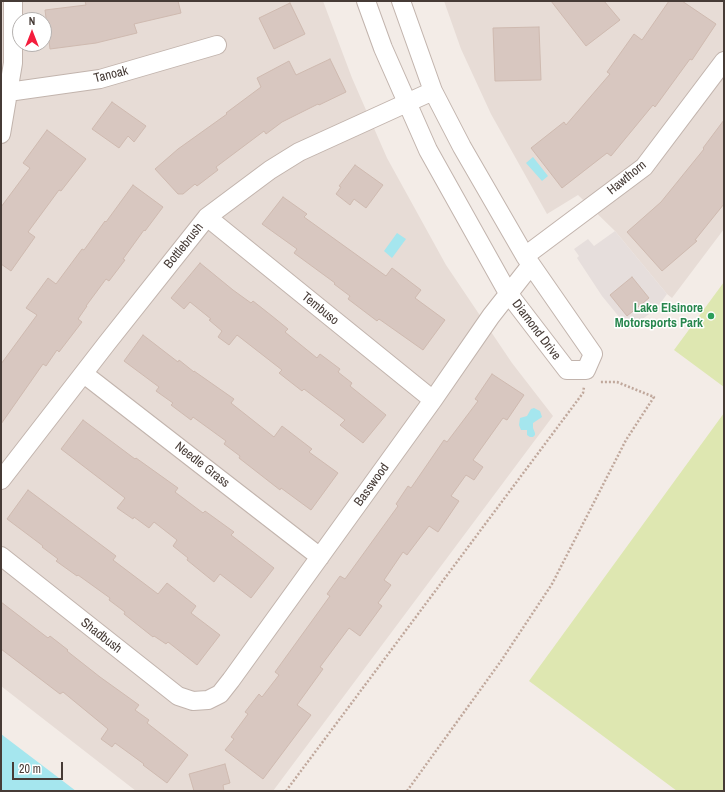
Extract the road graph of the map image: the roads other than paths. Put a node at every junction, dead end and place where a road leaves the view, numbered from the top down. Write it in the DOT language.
graph roads {
  1 [pos="13,1"];
  2 [pos="366,1"];
  3 [pos="401,1"];
  4 [pos="217,45"];
  5 [pos="724,61"];
  6 [pos="433,91"];
  7 [pos="5,93"];
  8 [pos="406,103"];
  9 [pos="1,134"];
  10 [pos="207,217"];
  11 [pos="528,261"];
  12 [pos="508,293"];
  13 [pos="84,374"];
  14 [pos="433,400"];
  15 [pos="1,480"];
  16 [pos="1,556"];
  17 [pos="320,557"];
  18 [pos="208,700"];
  1 -- 7 [label="street"];
  2 -- 8 [label="street, Diamond Drive"];
  3 -- 6 [label="street"];
  4 -- 7 [label="street, Tanoak"];
  5 -- 11 [label="street, Hawthorn"];
  6 -- 8 [label="street, Bottlebrush"];
  6 -- 11 [label="street"];
  7 -- 9 [label="street"];
  8 -- 10 [label="street, Bottlebrush"];
  8 -- 12 [label="street, Diamond Drive"];
  10 -- 13 [label="street, Bottlebrush"];
  10 -- 14 [label="street, Tembuso"];
  11 -- 12 [label="street, Basswood"];
  11 -- 12 [label="street, Diamond Drive"];
  12 -- 14 [label="street, Basswood"];
  13 -- 15 [label="street, Bottlebrush"];
  13 -- 17 [label="street, Needle Grass"];
  14 -- 17 [label="street, Basswood"];
  16 -- 18 [label="street, Shadbush"];
  17 -- 18 [label="street, Basswood"];
}
